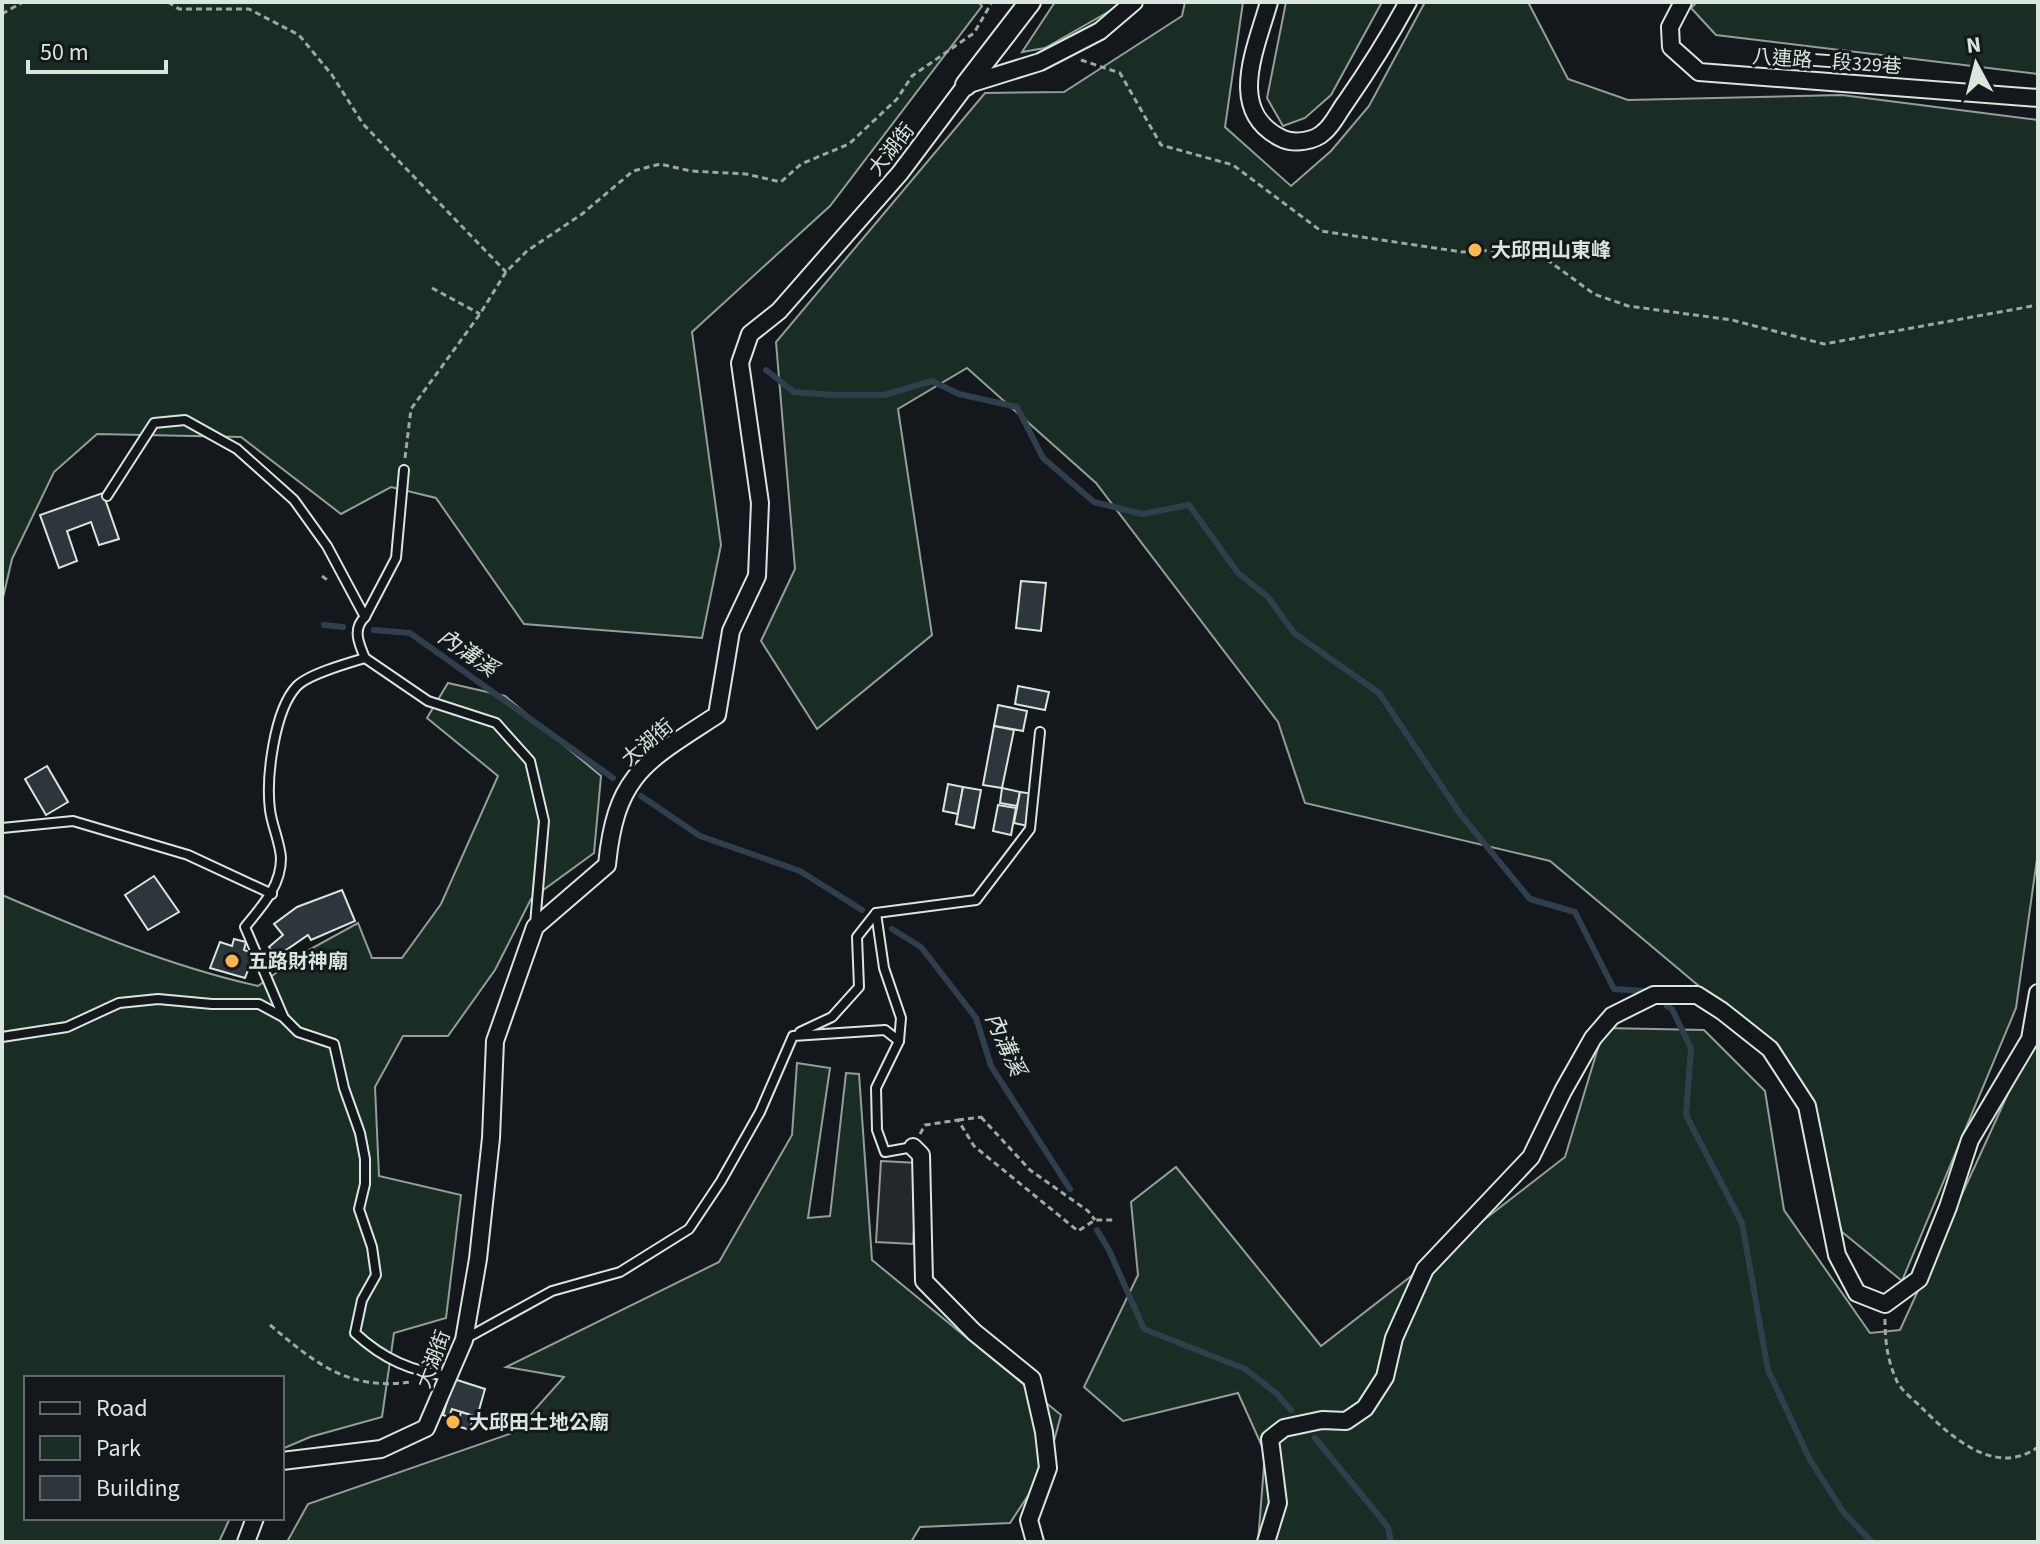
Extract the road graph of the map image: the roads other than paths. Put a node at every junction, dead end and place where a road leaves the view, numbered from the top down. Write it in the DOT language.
graph roads {
  1 [pos="1030,2"];
  2 [pos="1134,2"];
  3 [pos="1269,2"];
  4 [pos="1408,2"];
  5 [pos="1683,2"];
  6 [pos="966,85"];
  7 [pos="2038,98"];
  8 [pos="404,470"];
  9 [pos="107,496"];
  10 [pos="365,617"];
  11 [pos="365,658"];
  12 [pos="1040,732"];
  13 [pos="2,828"];
  14 [pos="272,894"];
  15 [pos="876,913"];
  16 [pos="535,927"];
  17 [pos="2038,993"];
  18 [pos="283,1017"];
  19 [pos="793,1036"];
  20 [pos="2,1037"];
  21 [pos="899,1041"];
  22 [pos="913,1147"];
  23 [pos="464,1340"];
  24 [pos="450,1376"];
  25 [pos="284,1461"];
  26 [pos="254,1520"];
  27 [pos="246,1542"];
  28 [pos="1035,1542"];
  29 [pos="1266,1542"];
  1 -- 6 [label="street"];
  2 -- 6 [label="street"];
  3 -- 4 [label="street"];
  5 -- 7 [label="street, 八連路二段329巷"];
  6 -- 16 [label="street, 大湖街"];
  8 -- 10 [label="lane"];
  9 -- 10 [label="lane"];
  10 -- 11 [label="lane"];
  11 -- 14 [label="lane"];
  11 -- 16 [label="lane"];
  12 -- 15 [label="lane"];
  13 -- 14 [label="lane"];
  14 -- 18 [label="lane"];
  15 -- 19 [label="lane"];
  15 -- 21 [label="lane"];
  16 -- 23 [label="street, 大湖街"];
  17 -- 29 [label="street"];
  18 -- 20 [label="lane"];
  18 -- 24 [label="lane"];
  19 -- 21 [label="lane"];
  19 -- 23 [label="lane"];
  21 -- 22 [label="lane"];
  22 -- 28 [label="street"];
  23 -- 24 [label="street, 大湖街"];
  24 -- 25 [label="street, 大湖街"];
  26 -- 27 [label="street"];
}
